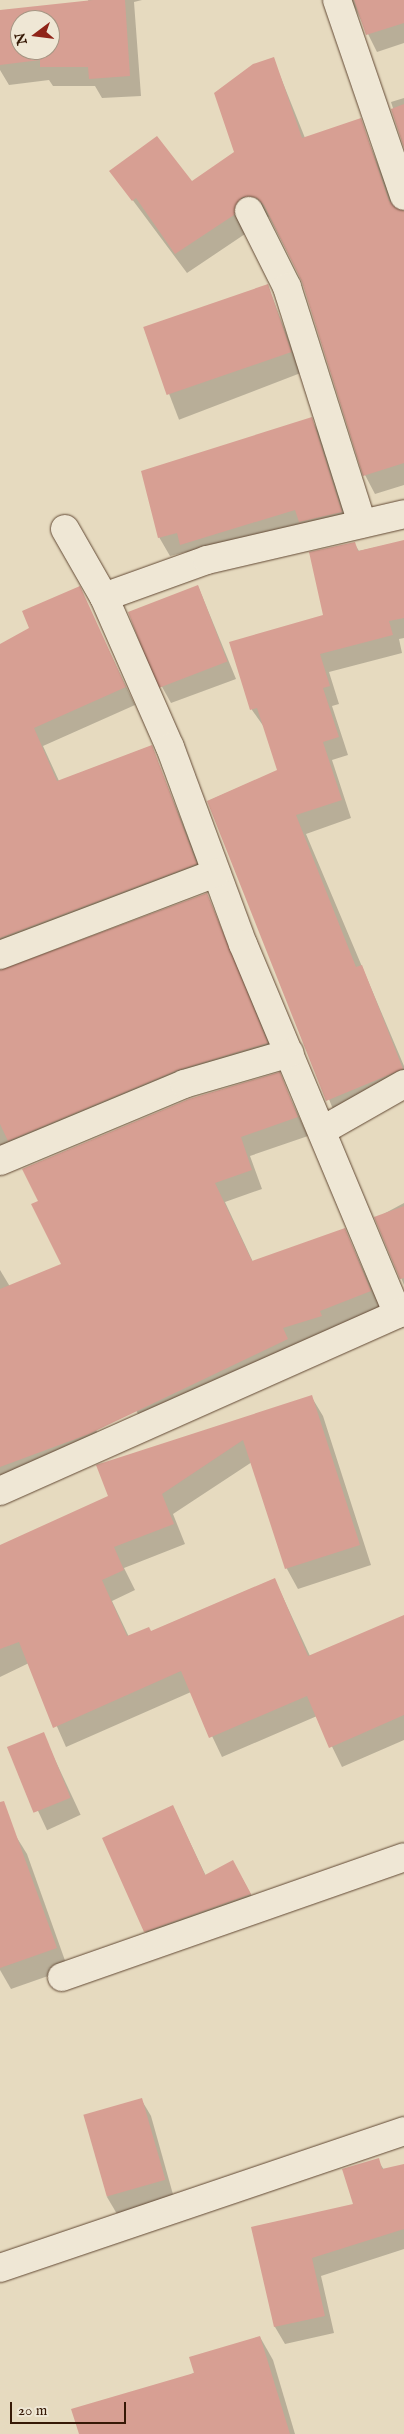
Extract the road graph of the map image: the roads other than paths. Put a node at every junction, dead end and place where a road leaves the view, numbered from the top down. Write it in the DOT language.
graph roads {
  1 [pos="337,0"];
  2 [pos="404,196"];
  3 [pos="249,210"];
  4 [pos="404,514"];
  5 [pos="362,523"];
  6 [pos="65,529"];
  7 [pos="104,597"];
  8 [pos="216,873"];
  9 [pos="0,955"];
  10 [pos="290,1053"];
  11 [pos="404,1084"];
  12 [pos="323,1130"];
  13 [pos="0,1161"];
  14 [pos="401,1312"];
  15 [pos="0,1490"];
  16 [pos="404,1857"];
  17 [pos="62,1977"];
  18 [pos="404,2131"];
  19 [pos="0,2268"];
  1 -- 2 [label="street"];
  3 -- 5 [label="street"];
  4 -- 5 [label="street"];
  5 -- 7 [label="street"];
  6 -- 7 [label="street"];
  7 -- 8 [label="street"];
  8 -- 9 [label="street"];
  8 -- 10 [label="street"];
  10 -- 12 [label="street"];
  10 -- 13 [label="street"];
  11 -- 12 [label="street"];
  12 -- 14 [label="street"];
  14 -- 15 [label="street"];
  16 -- 17 [label="street"];
  18 -- 19 [label="street"];
}
